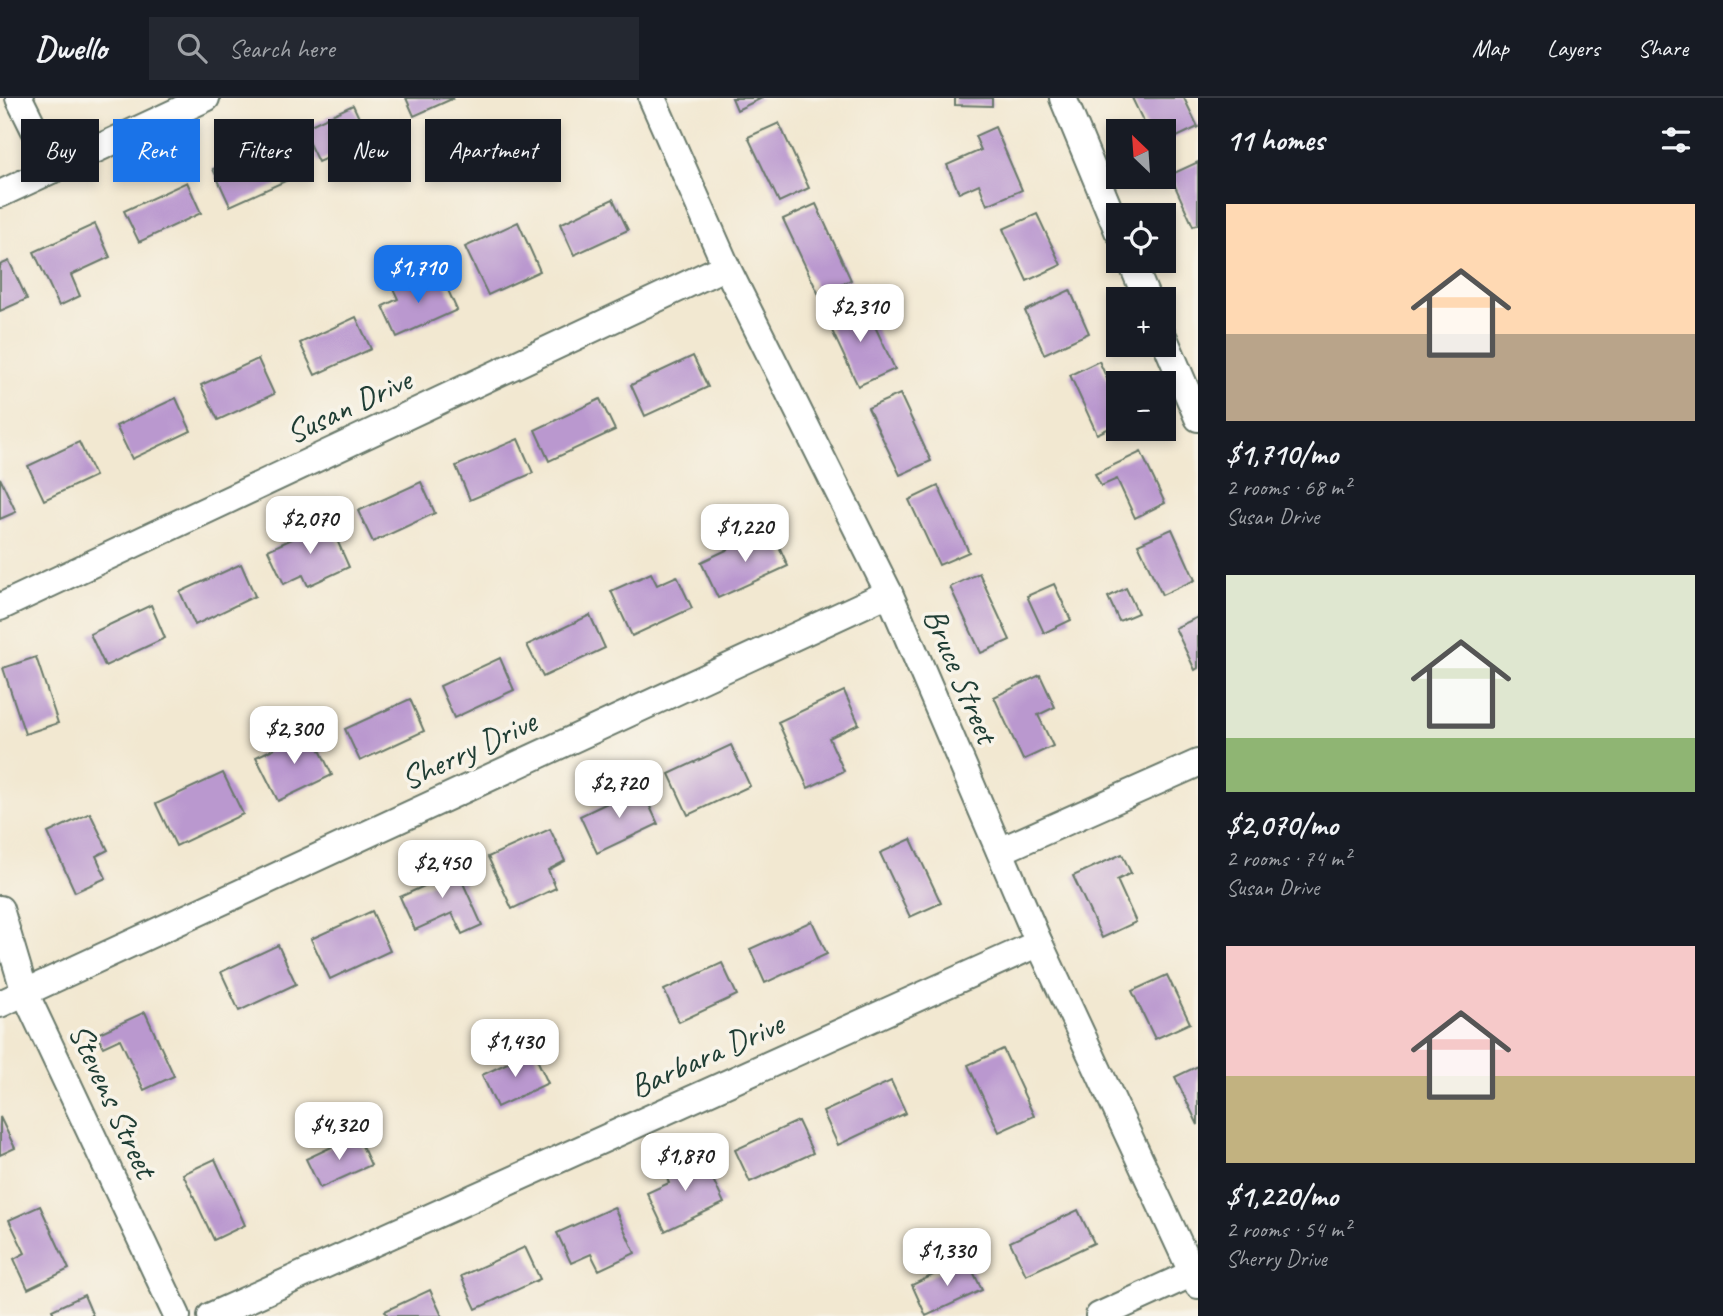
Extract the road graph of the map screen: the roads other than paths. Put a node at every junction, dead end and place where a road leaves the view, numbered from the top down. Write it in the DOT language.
graph roads {
  1 [pos="19,98"];
  2 [pos="206,98"];
  3 [pos="652,98"];
  4 [pos="1063,98"];
  5 [pos="29,119"];
  6 [pos="99,148"];
  7 [pos="26,182"];
  8 [pos="0,194"];
  9 [pos="1106,203"];
  10 [pos="726,266"];
  11 [pos="1172,357"];
  12 [pos="1198,418"];
  13 [pos="889,593"];
  14 [pos="0,607"];
  15 [pos="1198,763"];
  16 [pos="1000,851"];
  17 [pos="0,909"];
  18 [pos="1039,943"];
  19 [pos="25,993"];
  20 [pos="0,1004"];
  21 [pos="1196,1279"];
  22 [pos="177,1316"];
  23 [pos="211,1316"];
  24 [pos="1099,1316"];
  1 -- 5 [label="street"];
  2 -- 6 [label="street"];
  3 -- 10 [label="street, Bruce Street"];
  4 -- 9 [label="street"];
  7 -- 8 [label="street"];
  10 -- 13 [label="street, Bruce Street"];
  10 -- 14 [label="street, Susan Drive"];
  11 -- 12 [label="street"];
  13 -- 16 [label="street, Bruce Street"];
  13 -- 19 [label="street, Sherry Drive"];
  15 -- 16 [label="street"];
  16 -- 18 [label="street, Bruce Street"];
  17 -- 19 [label="street, Stevens Street"];
  18 -- 21 [label="street, Bruce Street"];
  18 -- 23 [label="street, Barbara Drive"];
  19 -- 20 [label="street, Sherry Drive"];
  19 -- 22 [label="street, Stevens Street"];
  21 -- 24 [label="street"];
}
